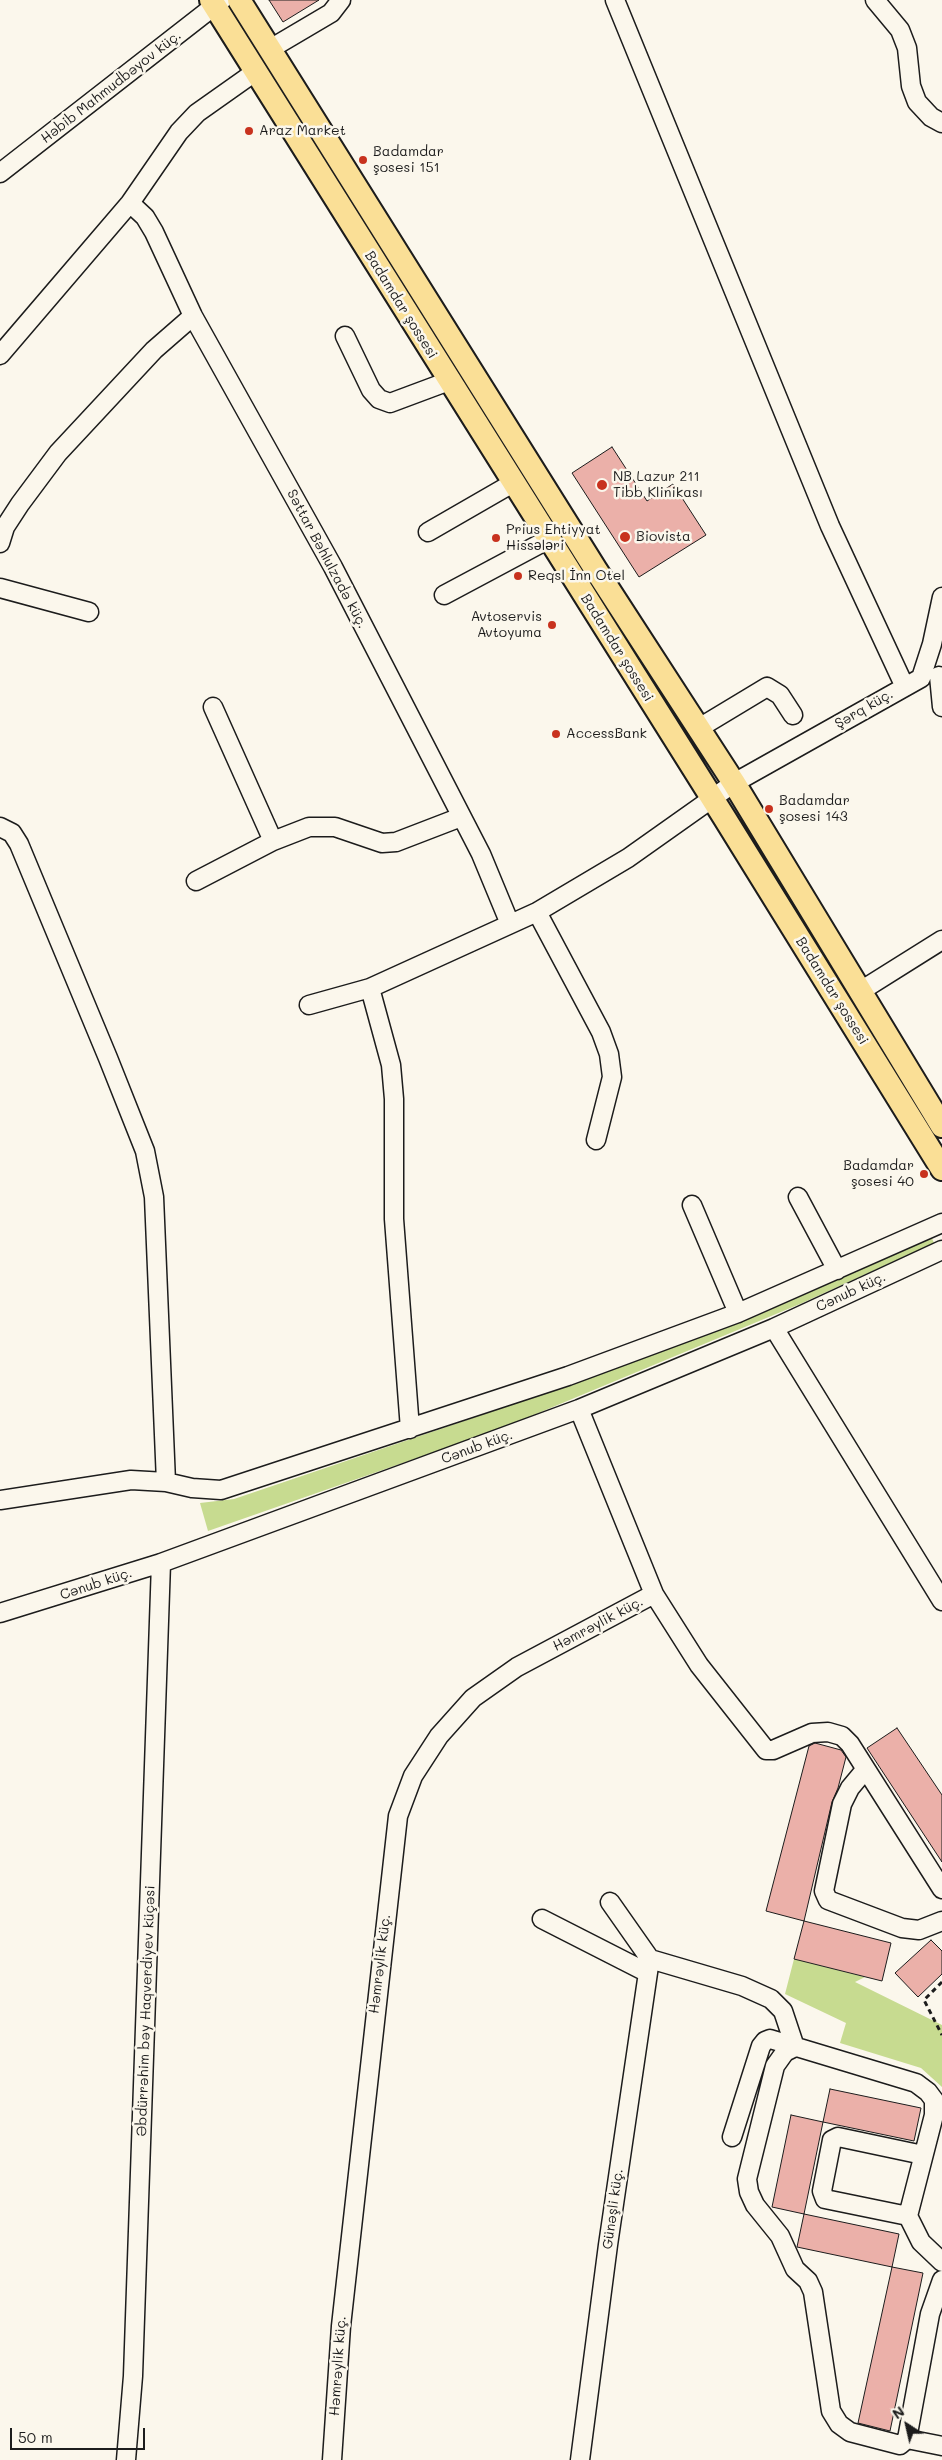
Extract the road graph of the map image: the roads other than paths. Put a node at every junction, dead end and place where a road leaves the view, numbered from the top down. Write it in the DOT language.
graph roads {
  1 [pos="239,0"];
  2 [pos="341,0"];
  3 [pos="615,0"];
  4 [pos="875,0"];
  5 [pos="216,2"];
  6 [pos="270,50"];
  7 [pos="255,72"];
  8 [pos="942,123"];
  9 [pos="0,173"];
  10 [pos="130,203"];
  11 [pos="193,316"];
  12 [pos="439,319"];
  13 [pos="418,332"];
  14 [pos="345,336"];
  15 [pos="0,355"];
  16 [pos="450,381"];
  17 [pos="513,482"];
  18 [pos="428,532"];
  19 [pos="548,539"];
  20 [pos="0,543"];
  21 [pos="0,588"];
  22 [pos="444,595"];
  23 [pos="942,597"];
  24 [pos="89,612"];
  25 [pos="941,675"];
  26 [pos="921,678"];
  27 [pos="904,686"];
  28 [pos="942,706"];
  29 [pos="213,708"];
  30 [pos="793,715"];
  31 [pos="699,728"];
  32 [pos="734,783"];
  33 [pos="711,798"];
  34 [pos="461,817"];
  35 [pos="0,828"];
  36 [pos="273,841"];
  37 [pos="196,881"];
  38 [pos="537,912"];
  39 [pos="510,924"];
  40 [pos="942,940"];
  41 [pos="370,988"];
  42 [pos="859,992"];
  43 [pos="309,1005"];
  44 [pos="942,1126"];
  45 [pos="596,1140"];
  46 [pos="942,1169"];
  47 [pos="798,1196"];
  48 [pos="692,1205"];
  49 [pos="942,1223"];
  50 [pos="942,1250"];
  51 [pos="837,1270"];
  52 [pos="738,1313"];
  53 [pos="774,1328"];
  54 [pos="579,1410"];
  55 [pos="410,1429"];
  56 [pos="166,1482"];
  57 [pos="0,1500"];
  58 [pos="161,1563"];
  59 [pos="939,1590"];
  60 [pos="654,1594"];
  61 [pos="0,1613"];
  62 [pos="865,1770"];
  63 [pos="942,1889"];
  64 [pos="610,1902"];
  65 [pos="542,1919"];
  66 [pos="942,1921"];
  67 [pos="648,1965"];
  68 [pos="795,2047"];
  69 [pos="732,2137"];
  70 [pos="923,2155"];
  71 [pos="908,2216"];
  72 [pos="942,2262"];
  73 [pos="942,2280"];
  74 [pos="907,2439"];
  75 [pos="942,2446"];
  76 [pos="126,2460"];
  77 [pos="332,2460"];
  78 [pos="580,2460"];
  1 -- 6 [label="main road, Badamdar şossesi"];
  2 -- 6 [label="street"];
  3 -- 27 [label="street"];
  4 -- 8 [label="street"];
  5 -- 7 [label="main road, Badamdar şossesi"];
  5 -- 9 [label="street, Həbib Mahmudbəyov küç."];
  6 -- 12 [label="main road, Badamdar şossesi"];
  7 -- 10 [label="street"];
  7 -- 13 [label="main road, Badamdar şossesi"];
  10 -- 11 [label="street, Səttar Bəhlulzadə küç."];
  10 -- 15 [label="street"];
  11 -- 20 [label="street"];
  11 -- 34 [label="street, Səttar Bəhlulzadə küç."];
  12 -- 13 [label="main road"];
  12 -- 31 [label="main road, Badamdar şossesi"];
  13 -- 16 [label="main road, Badamdar şossesi"];
  14 -- 16 [label="street"];
  16 -- 17 [label="main road, Badamdar şossesi"];
  17 -- 18 [label="street"];
  17 -- 19 [label="main road, Badamdar şossesi"];
  19 -- 22 [label="street"];
  19 -- 33 [label="main road, Badamdar şossesi"];
  21 -- 24 [label="street"];
  23 -- 26 [label="street"];
  25 -- 26 [label="street, Şərq küç."];
  25 -- 28 [label="street"];
  26 -- 27 [label="street, Şərq küç."];
  27 -- 32 [label="street, Şərq küç."];
  29 -- 36 [label="street"];
  30 -- 31 [label="street"];
  31 -- 32 [label="main road, Badamdar şossesi"];
  32 -- 33 [label="street, Şərq küç."];
  32 -- 42 [label="main road, Badamdar şossesi"];
  33 -- 38 [label="street, Şərq küç."];
  33 -- 46 [label="main road, Badamdar şossesi"];
  34 -- 36 [label="street"];
  34 -- 39 [label="street, Səttar Bəhlulzadə küç."];
  35 -- 56 [label="street"];
  36 -- 37 [label="street"];
  38 -- 39 [label="street, Şərq küç."];
  38 -- 45 [label="street"];
  39 -- 41 [label="street, Şərq küç."];
  40 -- 42 [label="street"];
  41 -- 43 [label="street, Şərq küç."];
  41 -- 55 [label="street"];
  42 -- 44 [label="main road, Badamdar şossesi"];
  47 -- 51 [label="street"];
  48 -- 52 [label="street"];
  49 -- 51 [label="street, Cənub küç."];
  50 -- 53 [label="street, Cənub küç."];
  51 -- 52 [label="street, Cənub küç."];
  52 -- 55 [label="street, Cənub küç."];
  53 -- 54 [label="street, Cənub küç."];
  53 -- 59 [label="street"];
  54 -- 58 [label="street, Cənub küç."];
  54 -- 60 [label="street"];
  55 -- 56 [label="street, Cənub küç."];
  56 -- 57 [label="street, Cənub küç."];
  58 -- 61 [label="street, Cənub küç."];
  58 -- 76 [label="street, Əbdürrəhim bəy Haqverdiyev küçəsi"];
  60 -- 62 [label="street"];
  60 -- 77 [label="street, Həmrəylik küç."];
  62 -- 63 [label="street"];
  62 -- 66 [label="street"];
  64 -- 67 [label="street"];
  65 -- 67 [label="street"];
  67 -- 68 [label="street"];
  67 -- 78 [label="street, Günəşli küç."];
  68 -- 69 [label="street"];
  68 -- 70 [label="street"];
  68 -- 74 [label="street"];
  70 -- 71 [label="street"];
  70 -- 71 [label="street"];
  71 -- 72 [label="street"];
  73 -- 74 [label="street"];
  74 -- 75 [label="street"];
}
